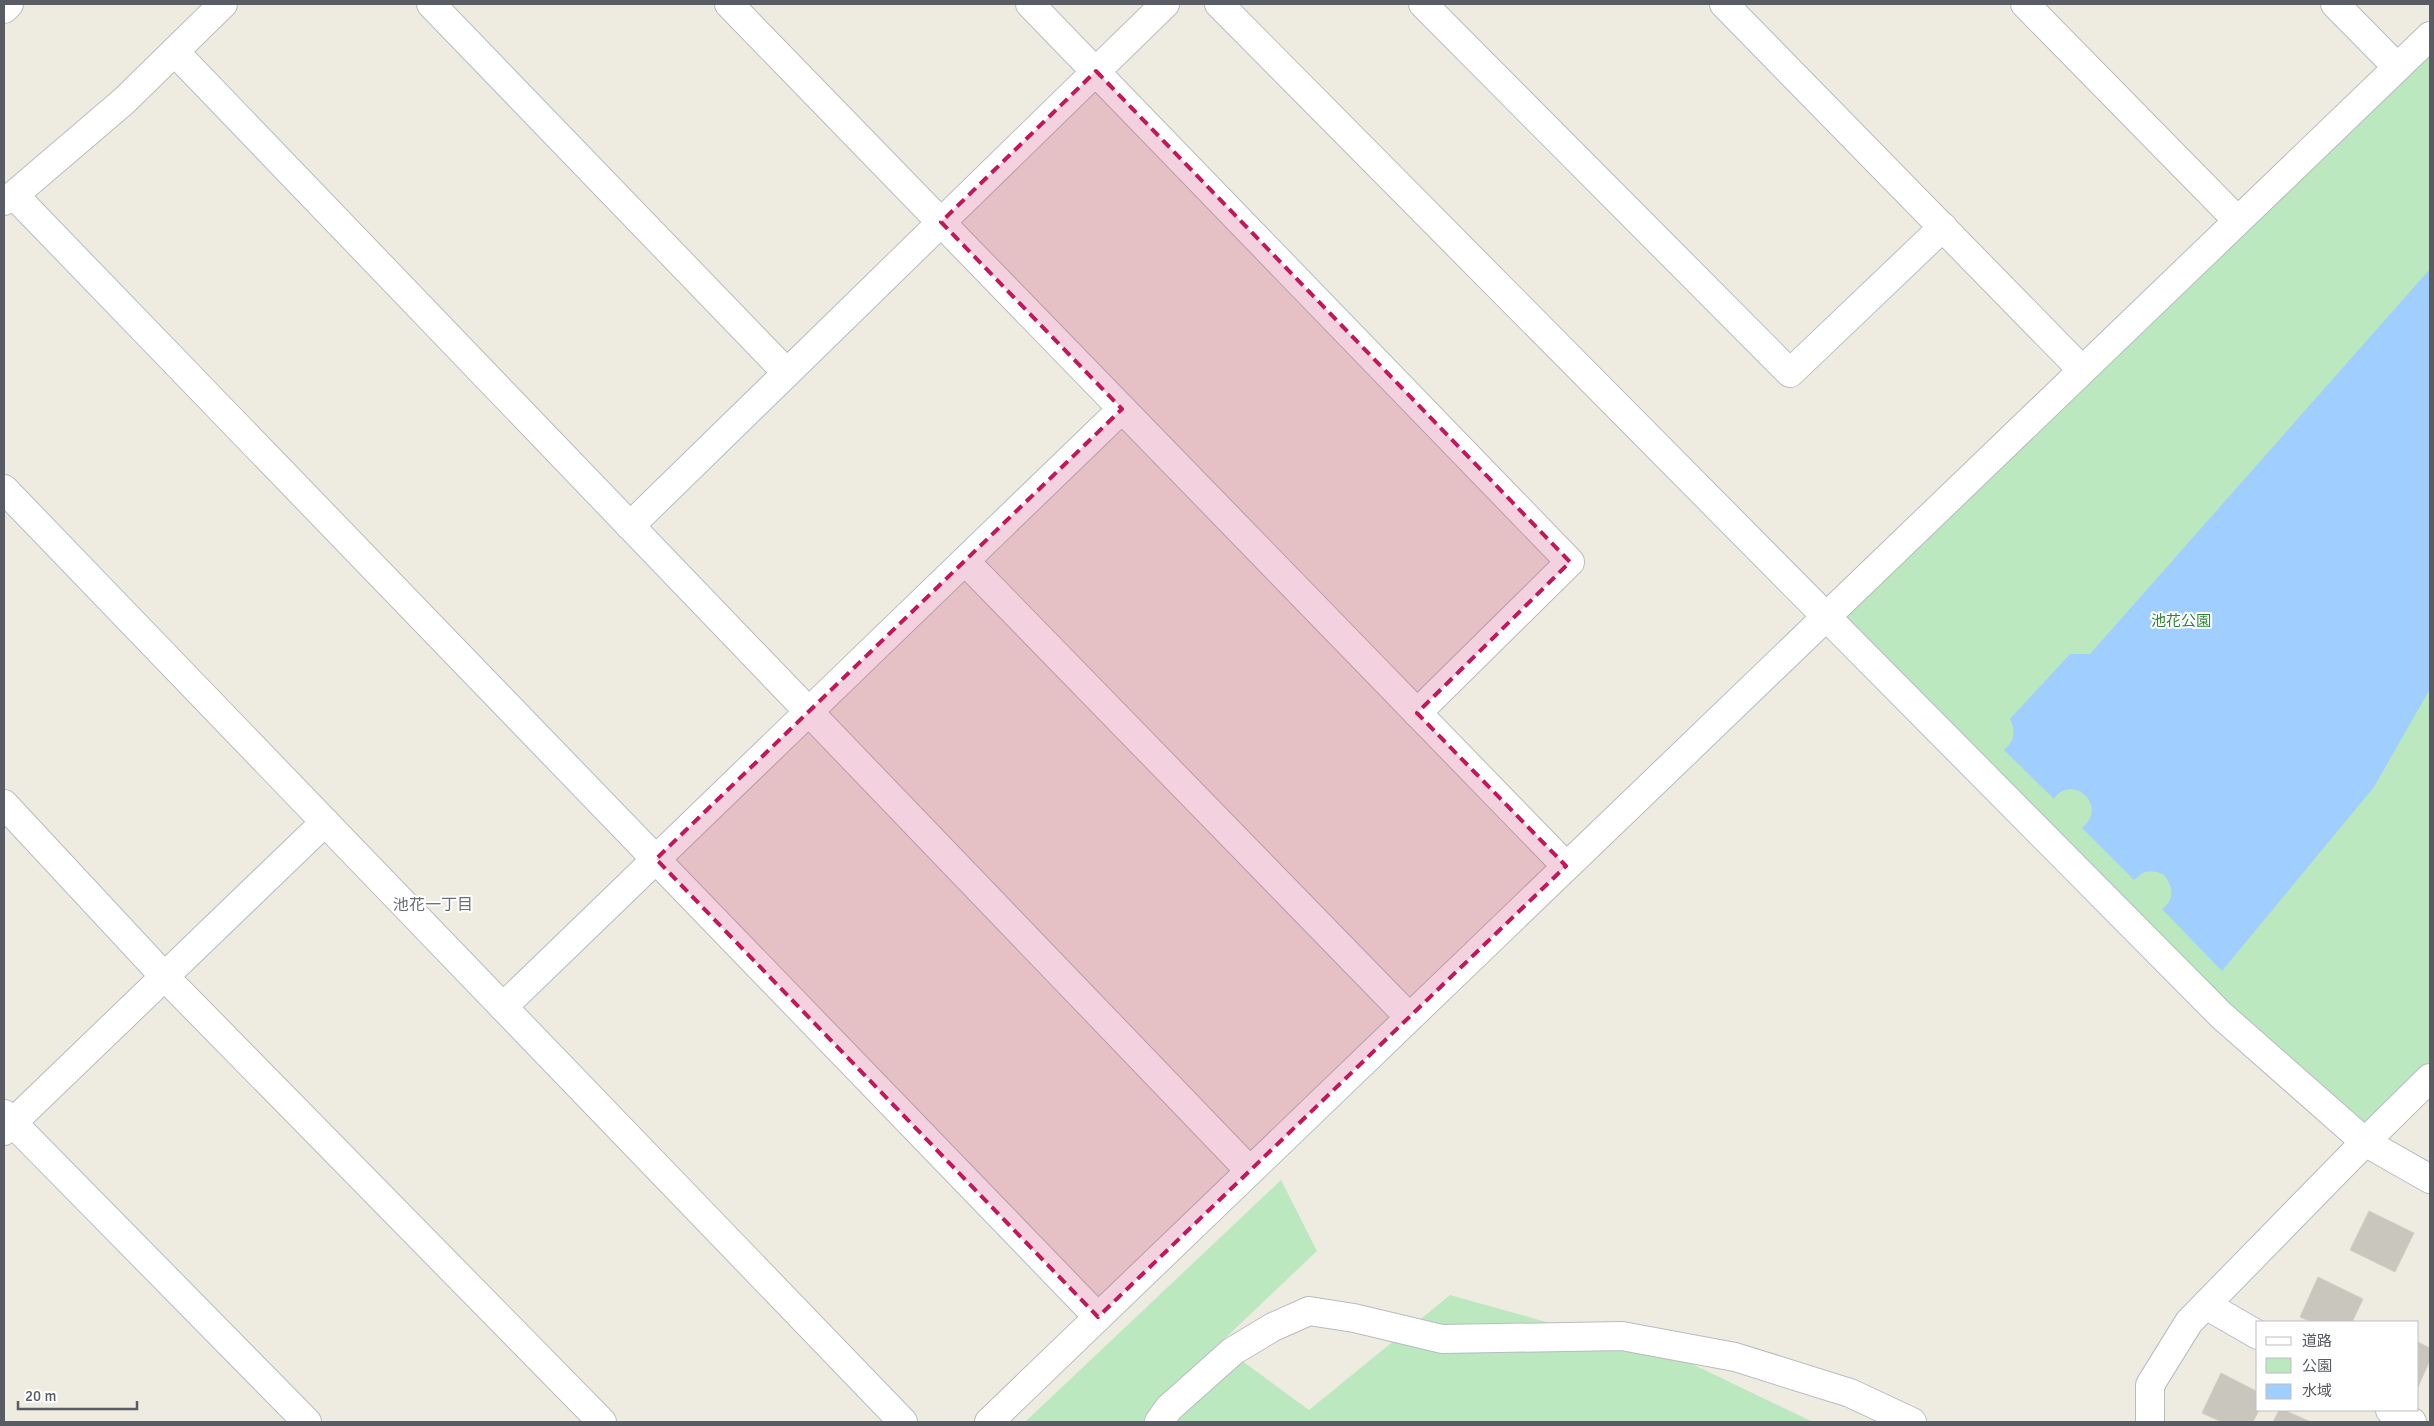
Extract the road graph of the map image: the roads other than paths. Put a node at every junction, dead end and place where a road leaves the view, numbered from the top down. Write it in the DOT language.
graph roads {
  1 [pos="9,4"];
  2 [pos="223,4"];
  3 [pos="432,4"];
  4 [pos="729,4"];
  5 [pos="1030,4"];
  6 [pos="1165,4"];
  7 [pos="1219,4"];
  8 [pos="1423,4"];
  9 [pos="1724,4"];
  10 [pos="2025,4"];
  11 [pos="2335,4"];
  12 [pos="4,9"];
  13 [pos="2430,36"];
  14 [pos="174,52"];
  15 [pos="2397,67"];
  16 [pos="1096,71"];
  17 [pos="9,198"];
  18 [pos="2237,220"];
  19 [pos="941,222"];
  20 [pos="1942,227"];
  21 [pos="2082,370"];
  22 [pos="786,373"];
  23 [pos="1122,409"];
  24 [pos="4,489"];
  25 [pos="630,526"];
  26 [pos="965,561"];
  27 [pos="1824,616"];
  28 [pos="809,712"];
  29 [pos="1417,713"];
  30 [pos="4,804"];
  31 [pos="325,822"];
  32 [pos="656,859"];
  33 [pos="1566,866"];
  34 [pos="164,976"];
  35 [pos="503,1007"];
  36 [pos="1410,1017"];
  37 [pos="2430,1078"];
  38 [pos="6,1123"];
  39 [pos="2364,1142"];
  40 [pos="1250,1171"];
  41 [pos="2430,1179"];
  42 [pos="2206,1305"];
  43 [pos="1098,1317"];
  44 [pos="2256,1334"];
  45 [pos="2392,1411"];
  46 [pos="307,1422"];
  47 [pos="602,1422"];
  48 [pos="903,1422"];
  49 [pos="989,1422"];
  50 [pos="1159,1422"];
  51 [pos="1912,1422"];
  52 [pos="2150,1422"];
  53 [pos="2412,1422"];
  1 -- 12 [label="street"];
  2 -- 14 [label="street"];
  3 -- 22 [label="street"];
  4 -- 19 [label="street"];
  5 -- 16 [label="street"];
  6 -- 16 [label="street"];
  7 -- 27 [label="street"];
  8 -- 20 [label="street"];
  9 -- 20 [label="street"];
  10 -- 18 [label="street"];
  11 -- 15 [label="street"];
  13 -- 15 [label="street"];
  14 -- 17 [label="street"];
  14 -- 25 [label="street"];
  15 -- 18 [label="street"];
  16 -- 19 [label="street"];
  16 -- 29 [label="street"];
  17 -- 32 [label="street"];
  18 -- 21 [label="street"];
  19 -- 22 [label="street"];
  19 -- 23 [label="street"];
  20 -- 21 [label="street"];
  21 -- 27 [label="street"];
  22 -- 25 [label="street"];
  23 -- 26 [label="street"];
  23 -- 29 [label="street"];
  24 -- 31 [label="street"];
  25 -- 28 [label="street"];
  26 -- 28 [label="street"];
  26 -- 36 [label="street"];
  27 -- 33 [label="street"];
  27 -- 39 [label="street"];
  28 -- 32 [label="street"];
  28 -- 40 [label="street"];
  29 -- 33 [label="street"];
  30 -- 34 [label="street"];
  31 -- 34 [label="street"];
  31 -- 35 [label="street"];
  32 -- 35 [label="street"];
  32 -- 43 [label="street"];
  33 -- 36 [label="street"];
  34 -- 38 [label="street"];
  34 -- 47 [label="street"];
  35 -- 48 [label="street"];
  36 -- 40 [label="street"];
  37 -- 39 [label="street"];
  38 -- 46 [label="street"];
  39 -- 41 [label="street"];
  39 -- 42 [label="street"];
  40 -- 43 [label="street"];
  42 -- 44 [label="street"];
  42 -- 52 [label="street"];
  43 -- 49 [label="street"];
  45 -- 53 [label="street"];
  50 -- 51 [label="street"];
}
